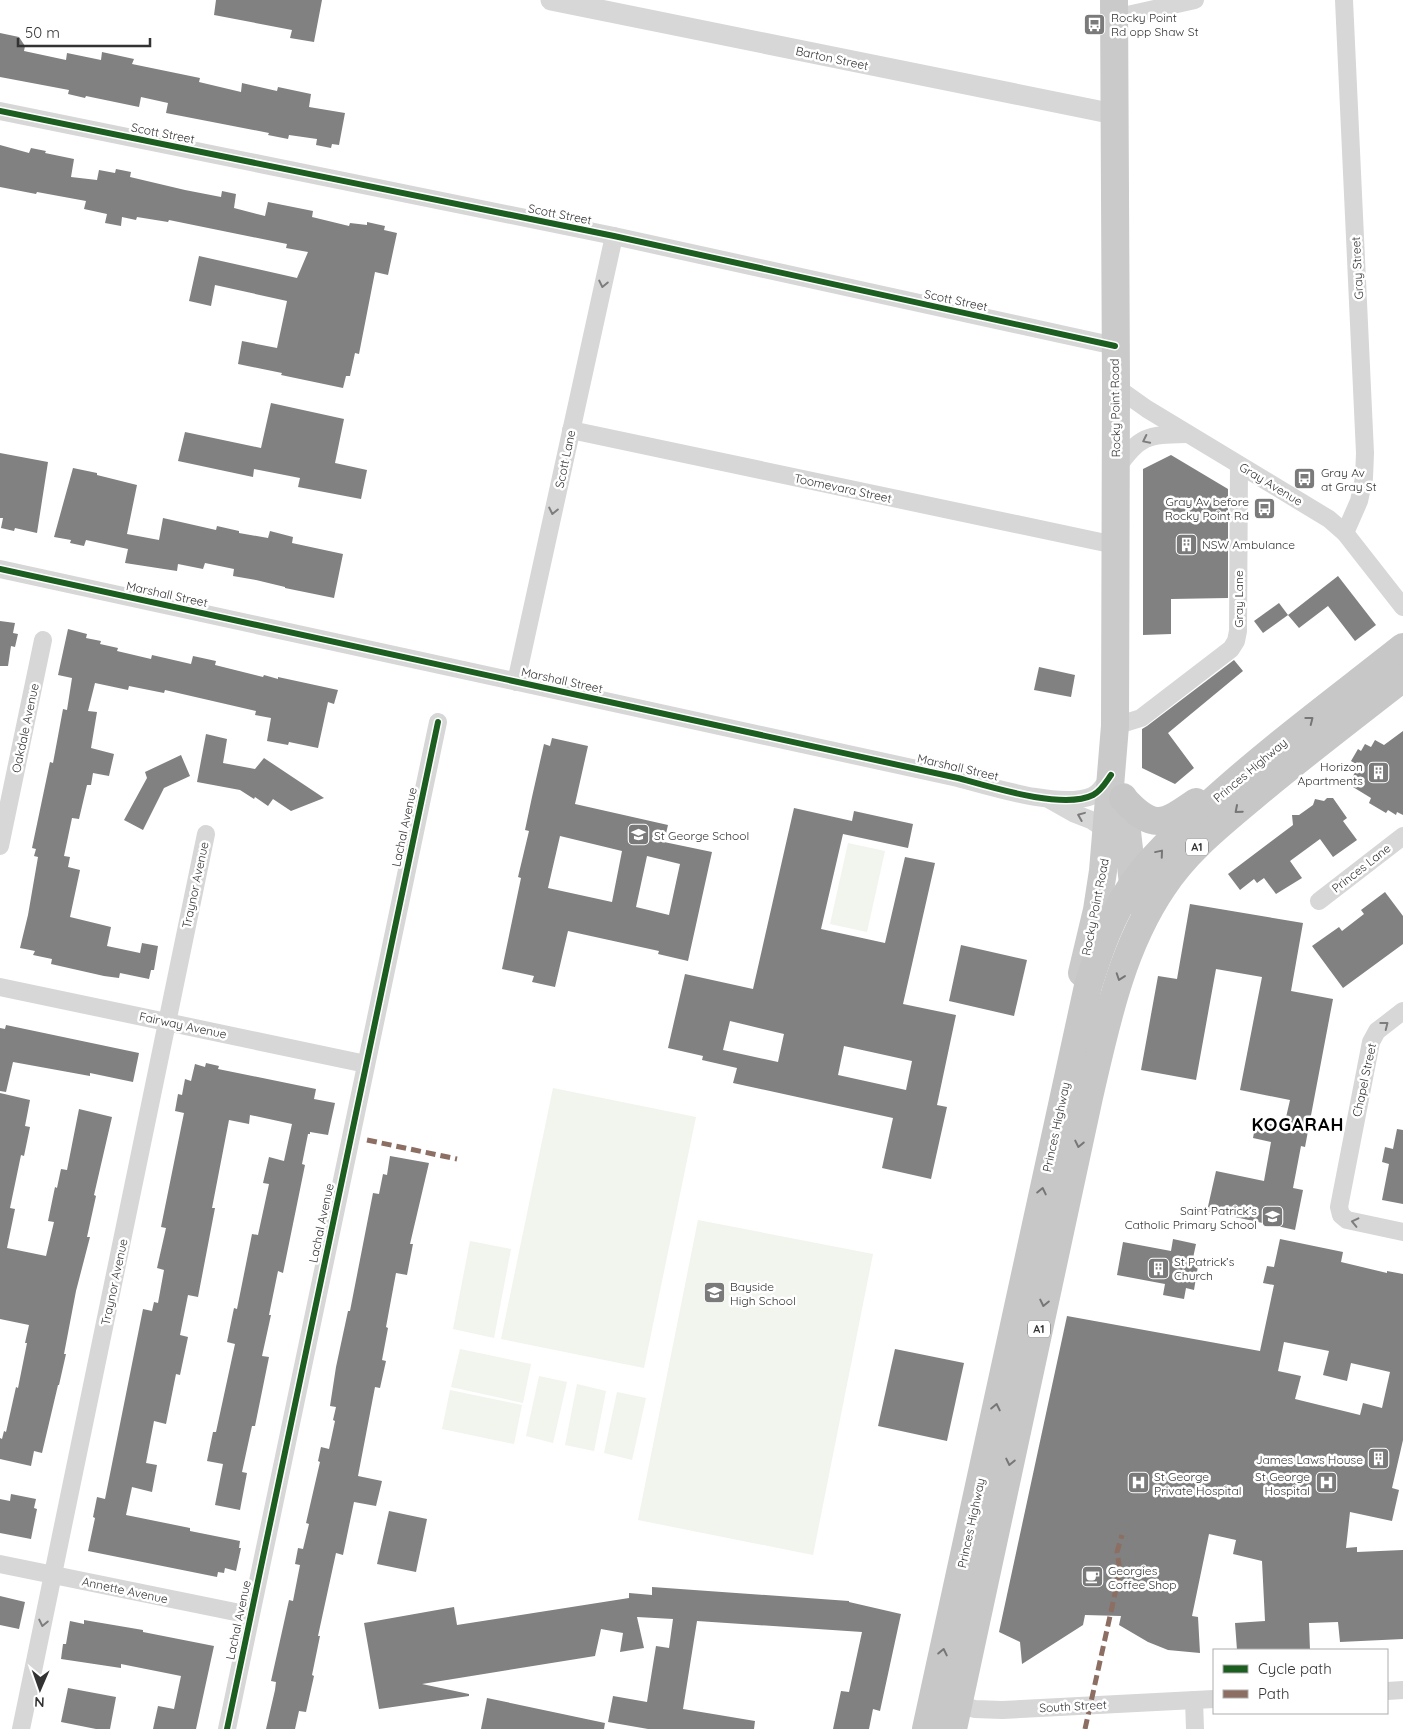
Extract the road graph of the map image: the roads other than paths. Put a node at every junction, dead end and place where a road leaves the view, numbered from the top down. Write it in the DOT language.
graph roads {
  1 [pos="551,0"];
  2 [pos="1195,0"];
  3 [pos="1344,0"];
  4 [pos="1114,9"];
  5 [pos="0,111"];
  6 [pos="1114,114"];
  7 [pos="614,236"];
  8 [pos="1115,346"];
  9 [pos="1116,387"];
  10 [pos="571,430"];
  11 [pos="1187,434"];
  12 [pos="1239,465"];
  13 [pos="1116,469"];
  14 [pos="1345,533"];
  15 [pos="1115,546"];
  16 [pos="0,569"];
  17 [pos="1403,608"];
  18 [pos="43,640"];
  19 [pos="1403,647"];
  20 [pos="1403,678"];
  21 [pos="516,682"];
  22 [pos="438,722"];
  23 [pos="1114,726"];
  24 [pos="1258,761"];
  25 [pos="1117,787"];
  26 [pos="1050,800"];
  27 [pos="206,834"];
  28 [pos="1403,836"];
  29 [pos="1107,838"];
  30 [pos="0,846"];
  31 [pos="1133,884"];
  32 [pos="1319,901"];
  33 [pos="1138,932"];
  34 [pos="0,987"];
  35 [pos="1403,1011"];
  36 [pos="167,1022"];
  37 [pos="366,1064"];
  38 [pos="1065,1085"];
  39 [pos="1403,1232"];
  40 [pos="0,1564"];
  41 [pos="53,1575"];
  42 [pos="250,1615"];
  43 [pos="1403,1690"];
  44 [pos="1388,1691"];
  45 [pos="1213,1699"];
  46 [pos="1194,1700"];
  47 [pos="948,1711"];
  48 [pos="21,1729"];
  49 [pos="227,1729"];
  50 [pos="926,1729"];
  51 [pos="1195,1729"];
  1 -- 6 [label="street, Barton Street"];
  2 -- 4 [label="street"];
  3 -- 14 [label="street, Gray Street"];
  4 -- 6 [label="main road, Rocky Point Road"];
  5 -- 7 [label="street, Scott Street"];
  6 -- 8 [label="main road, Rocky Point Road"];
  7 -- 8 [label="street, Scott Street"];
  7 -- 10 [label="street, Scott Lane, one-way"];
  8 -- 9 [label="main road, Rocky Point Road"];
  9 -- 11 [label="street, Gray Avenue"];
  9 -- 13 [label="main road, Rocky Point Road"];
  10 -- 15 [label="street, Toomevara Street"];
  10 -- 21 [label="street, Scott Lane, one-way"];
  11 -- 12 [label="street, Gray Avenue"];
  11 -- 13 [label="street, one-way"];
  12 -- 14 [label="street, Gray Avenue"];
  12 -- 23 [label="street, Gray Lane"];
  13 -- 15 [label="main road, Rocky Point Road"];
  14 -- 17 [label="street, Gray Avenue"];
  15 -- 23 [label="main road, Rocky Point Road"];
  16 -- 21 [label="street, Marshall Street"];
  18 -- 30 [label="street, Oakdale Avenue"];
  24 -- 19 [label="highway, Princes Highway / A1, one-way"];
  20 -- 33 [label="highway, Princes Highway / A1, one-way"];
  21 -- 26 [label="street, Marshall Street"];
  22 -- 37 [label="street, Lachal Avenue"];
  23 -- 25 [label="main road, Rocky Point Road"];
  24 -- 25 [label="highway"];
  31 -- 24 [label="highway, Princes Highway / A1, one-way"];
  25 -- 26 [label="street, Marshall Street"];
  25 -- 29 [label="main road, Rocky Point Road"];
  25 -- 31 [label="main road, Rocky Point Road"];
  29 -- 26 [label="street, Marshall Street, one-way"];
  27 -- 36 [label="street, Traynor Avenue"];
  28 -- 32 [label="street, Princes Lane"];
  29 -- 38 [label="main road, Rocky Point Road"];
  31 -- 33 [label="main road, Rocky Point Road"];
  31 -- 38 [label="highway, Princes Highway / A1"];
  33 -- 47 [label="highway, Princes Highway / A1, one-way"];
  34 -- 36 [label="street, Fairway Avenue"];
  39 -- 35 [label="street, Chapel Street, one-way"];
  36 -- 37 [label="street, Fairway Avenue"];
  36 -- 41 [label="street, Traynor Avenue"];
  37 -- 42 [label="street, Lachal Avenue"];
  47 -- 38 [label="highway, Princes Highway / A1, one-way"];
  40 -- 41 [label="street, Annette Avenue"];
  41 -- 42 [label="street, Annette Avenue"];
  41 -- 48 [label="street, Traynor Avenue, one-way"];
  42 -- 49 [label="street, Lachal Avenue"];
  43 -- 44 [label="street"];
  45 -- 46 [label="street, South Street"];
  46 -- 47 [label="street, South Street"];
  46 -- 51 [label="street"];
  47 -- 50 [label="highway, Princes Highway / A1"];
}
